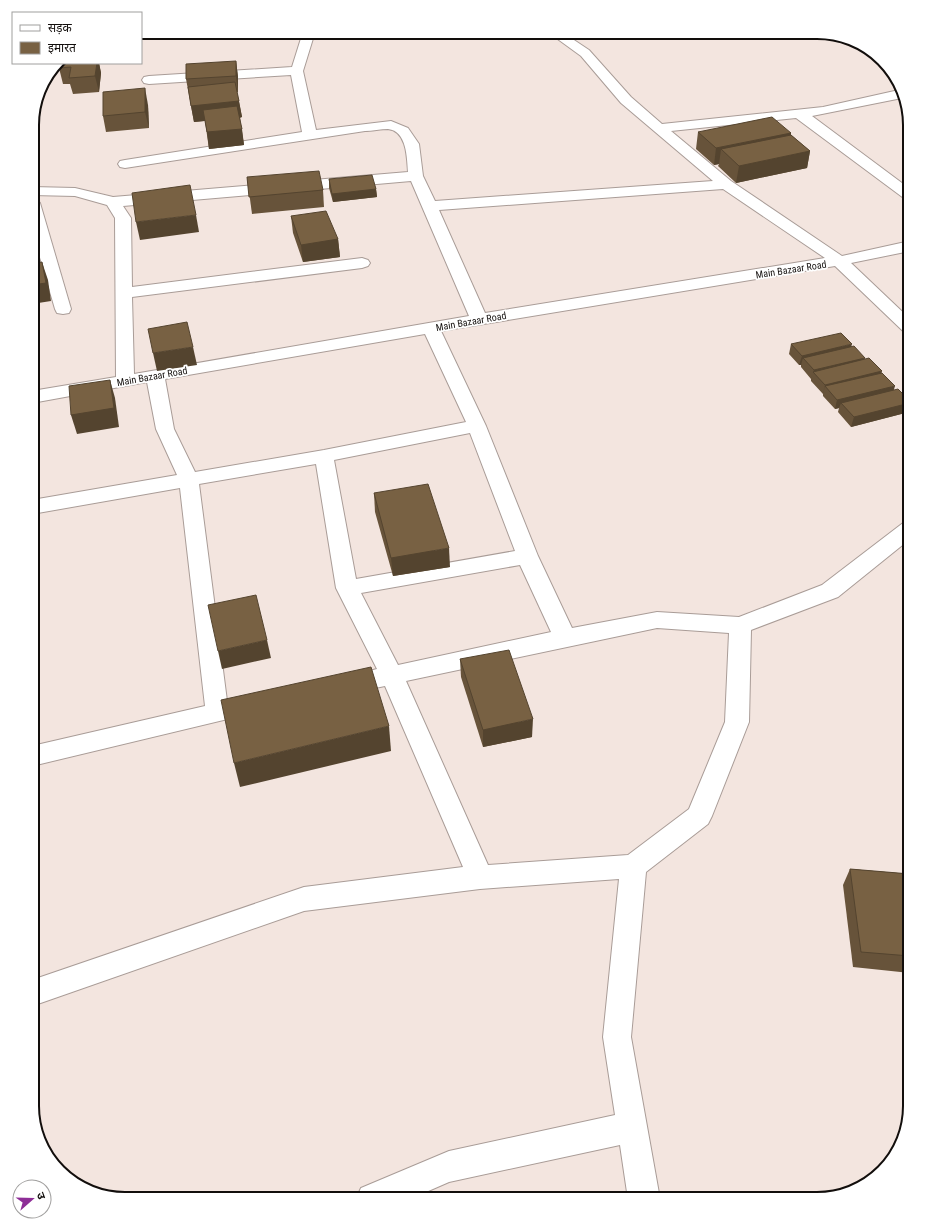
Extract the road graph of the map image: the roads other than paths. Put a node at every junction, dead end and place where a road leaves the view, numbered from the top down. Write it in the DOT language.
graph roads {
  1 [pos="307,39"];
  2 [pos="564,39"];
  3 [pos="297,71"];
  4 [pos="149,80"];
  5 [pos="897,95"];
  6 [pos="800,114"];
  7 [pos="660,128"];
  8 [pos="310,136"];
  9 [pos="124,164"];
  10 [pos="416,176"];
  11 [pos="726,184"];
  12 [pos="39,191"];
  13 [pos="903,191"];
  14 [pos="113,202"];
  15 [pos="428,206"];
  16 [pos="39,227"];
  17 [pos="903,247"];
  18 [pos="839,261"];
  19 [pos="362,263"];
  20 [pos="124,293"];
  21 [pos="63,310"];
  22 [pos="479,319"];
  23 [pos="903,321"];
  24 [pos="432,327"];
  25 [pos="155,375"];
  26 [pos="125,381"];
  27 [pos="39,396"];
  28 [pos="477,426"];
  29 [pos="324,456"];
  30 [pos="189,480"];
  31 [pos="39,506"];
  32 [pos="903,534"];
  33 [pos="527,556"];
  34 [pos="347,588"];
  35 [pos="740,625"];
  36 [pos="565,638"];
  37 [pos="392,676"];
  38 [pos="324,690"];
  39 [pos="271,701"];
  40 [pos="217,712"];
  41 [pos="39,754"];
  42 [pos="633,866"];
  43 [pos="480,877"];
  44 [pos="39,991"];
  45 [pos="631,1127"];
  46 [pos="389,1192"];
  47 [pos="643,1192"];
  1 -- 3 [label="street"];
  2 -- 7 [label="street"];
  3 -- 4 [label="street"];
  3 -- 8 [label="street"];
  5 -- 6 [label="street"];
  6 -- 7 [label="street"];
  6 -- 13 [label="street"];
  7 -- 11 [label="street"];
  8 -- 9 [label="street"];
  8 -- 10 [label="street"];
  10 -- 14 [label="street"];
  10 -- 15 [label="street"];
  11 -- 15 [label="street"];
  11 -- 18 [label="street"];
  12 -- 14 [label="street"];
  14 -- 20 [label="street"];
  15 -- 22 [label="street"];
  16 -- 21 [label="street"];
  17 -- 18 [label="street, Main Bazaar Road"];
  18 -- 22 [label="street, Main Bazaar Road"];
  18 -- 23 [label="street"];
  19 -- 20 [label="street"];
  20 -- 26 [label="street"];
  22 -- 24 [label="street, Main Bazaar Road"];
  24 -- 25 [label="street, Main Bazaar Road"];
  24 -- 28 [label="street"];
  25 -- 26 [label="street, Main Bazaar Road"];
  25 -- 30 [label="street"];
  26 -- 27 [label="street, Main Bazaar Road"];
  28 -- 29 [label="street"];
  28 -- 33 [label="street"];
  29 -- 30 [label="street"];
  29 -- 34 [label="street"];
  30 -- 31 [label="street"];
  30 -- 40 [label="street"];
  32 -- 35 [label="street"];
  33 -- 34 [label="street"];
  33 -- 36 [label="street"];
  34 -- 37 [label="street"];
  35 -- 36 [label="street"];
  35 -- 42 [label="street"];
  36 -- 37 [label="street"];
  37 -- 38 [label="street"];
  37 -- 43 [label="street"];
  39 -- 40 [label="street"];
  40 -- 41 [label="street"];
  42 -- 43 [label="street"];
  42 -- 45 [label="street"];
  43 -- 44 [label="street"];
  45 -- 46 [label="street"];
  45 -- 47 [label="street"];
}
